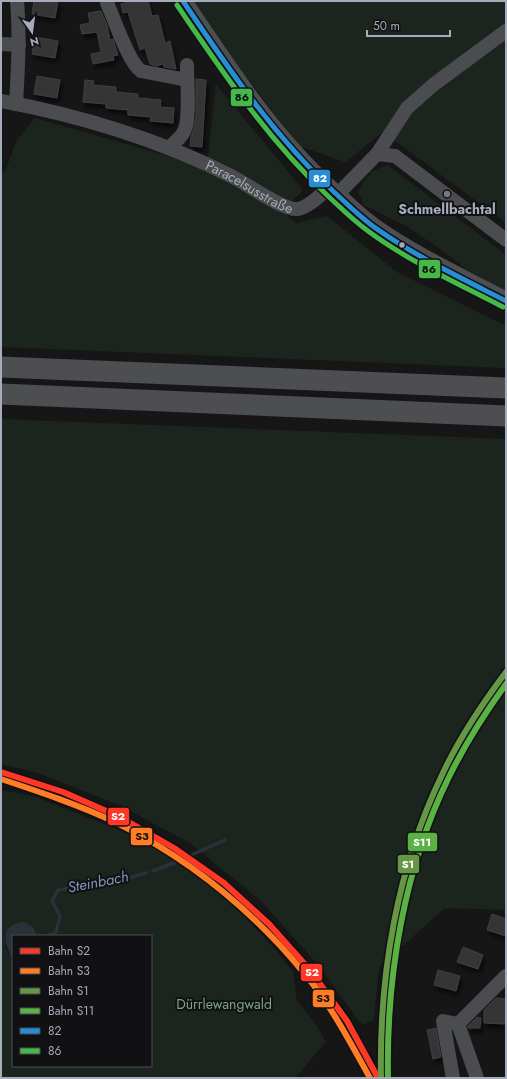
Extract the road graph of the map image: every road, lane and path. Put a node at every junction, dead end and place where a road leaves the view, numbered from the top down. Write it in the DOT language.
graph roads {
  1 [pos="17,1"];
  2 [pos="183,1"];
  3 [pos="108,3"];
  4 [pos="506,31"];
  5 [pos="1,44"];
  6 [pos="19,45"];
  7 [pos="187,65"];
  8 [pos="187,80"];
  9 [pos="1,101"];
  10 [pos="16,104"];
  11 [pos="169,148"];
  12 [pos="377,154"];
  13 [pos="332,191"];
  14 [pos="506,240"];
  15 [pos="506,300"];
  16 [pos="1,366"];
  17 [pos="506,388"];
  18 [pos="1,394"];
  19 [pos="506,416"];
  20 [pos="506,976"];
  21 [pos="458,1024"];
  22 [pos="453,1078"];
  23 [pos="477,1078"];
  1 -- 6 [label="street"];
  2 -- 13 [label="main road"];
  3 -- 8 [label="street"];
  4 -- 12 [label="street, Paracelsusstraße"];
  5 -- 6 [label="street"];
  6 -- 10 [label="street"];
  7 -- 8 [label="street"];
  8 -- 11 [label="street"];
  9 -- 10 [label="street, Paracelsusstraße"];
  10 -- 11 [label="street, Paracelsusstraße"];
  11 -- 13 [label="street, Paracelsusstraße"];
  12 -- 13 [label="street, Paracelsusstraße"];
  12 -- 14 [label="street"];
  13 -- 15 [label="main road"];
  16 -- 17 [label="highway"];
  18 -- 19 [label="highway"];
  20 -- 21 [label="street"];
  21 -- 22 [label="street"];
  21 -- 23 [label="street"];
}
